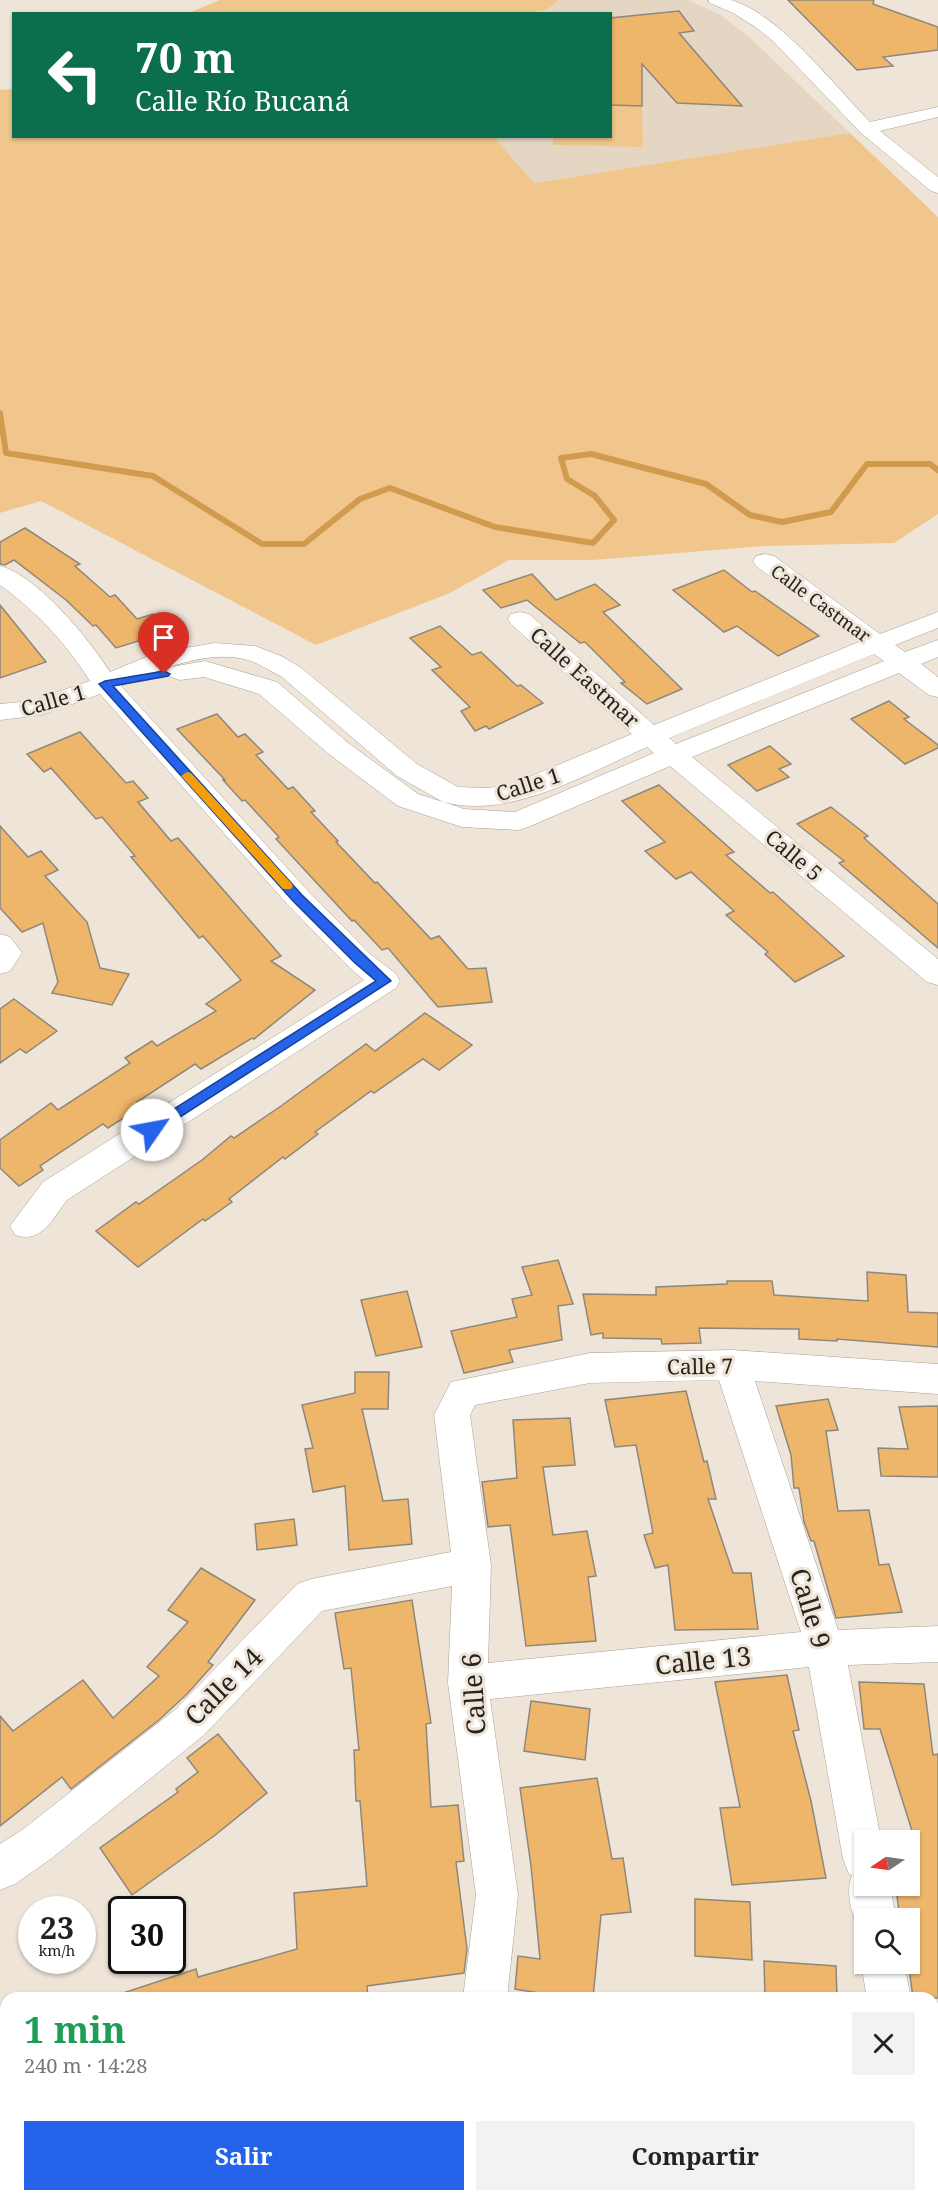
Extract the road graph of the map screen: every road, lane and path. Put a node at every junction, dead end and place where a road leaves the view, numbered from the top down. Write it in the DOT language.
graph roads {
  1 [pos="716,0"];
  2 [pos="938,112"];
  3 [pos="867,128"];
  4 [pos="938,187"];
  5 [pos="765,561"];
  6 [pos="0,573"];
  7 [pos="520,619"];
  8 [pos="938,619"];
  9 [pos="877,644"];
  10 [pos="938,648"];
  11 [pos="901,662"];
  12 [pos="105,684"];
  13 [pos="938,689"];
  14 [pos="0,712"];
  15 [pos="650,736"];
  16 [pos="673,755"];
  17 [pos="0,944"];
  18 [pos="0,964"];
  19 [pos="938,975"];
  20 [pos="27,1226"];
  21 [pos="732,1365"];
  22 [pos="938,1379"];
  23 [pos="464,1392"];
  24 [pos="472,1565"];
  25 [pos="938,1644"];
  26 [pos="825,1648"];
  27 [pos="468,1683"];
  28 [pos="859,1830"];
  29 [pos="0,1869"];
  30 [pos="885,1974"];
  31 [pos="486,1992"];
  32 [pos="888,1992"];
  1 -- 3 [label="street"];
  2 -- 3 [label="street"];
  3 -- 4 [label="street"];
  5 -- 9 [label="street, Calle Castmar"];
  6 -- 12 [label="street"];
  7 -- 15 [label="street, Calle Eastmar"];
  8 -- 9 [label="street, Calle 1"];
  9 -- 11 [label="street, Calle Castmar"];
  9 -- 15 [label="street, Calle 1"];
  10 -- 11 [label="street, Calle 1"];
  11 -- 13 [label="street, Calle Castmar"];
  11 -- 16 [label="street, Calle 1"];
  12 -- 14 [label="street, Calle 1"];
  12 -- 15 [label="street, Calle 1"];
  12 -- 16 [label="street, Calle 1"];
  12 -- 20 [label="street"];
  15 -- 16 [label="street, Calle 5"];
  16 -- 19 [label="street, Calle 5"];
  17 -- 18 [label="street"];
  21 -- 22 [label="street, Calle 7"];
  21 -- 23 [label="street, Calle 7"];
  21 -- 26 [label="street, Calle 9"];
  23 -- 24 [label="street, Calle 6"];
  24 -- 27 [label="street, Calle 6"];
  24 -- 29 [label="street, Calle 14"];
  25 -- 26 [label="street, Calle 13"];
  26 -- 27 [label="street, Calle 13"];
  26 -- 28 [label="street, Calle 9"];
  27 -- 31 [label="street, Calle 6"];
  30 -- 32 [label="street"];
}
